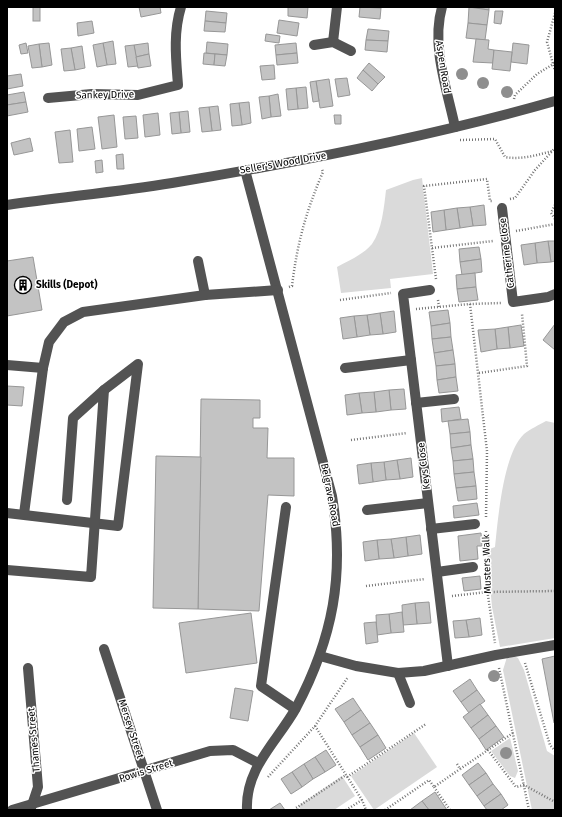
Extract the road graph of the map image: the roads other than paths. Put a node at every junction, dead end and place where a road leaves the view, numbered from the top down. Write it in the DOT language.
graph roads {
  1 [pos="181,7"];
  2 [pos="337,7"];
  3 [pos="442,7"];
  4 [pos="333,42"];
  5 [pos="314,44"];
  6 [pos="351,51"];
  7 [pos="48,98"];
  8 [pos="555,101"];
  9 [pos="452,128"];
  10 [pos="245,170"];
  11 [pos="7,204"];
  12 [pos="501,204"];
  13 [pos="198,261"];
  14 [pos="278,290"];
  15 [pos="435,290"];
  16 [pos="555,294"];
  17 [pos="205,295"];
  18 [pos="411,360"];
  19 [pos="7,365"];
  20 [pos="43,368"];
  21 [pos="345,368"];
  22 [pos="104,390"];
  23 [pos="454,399"];
  24 [pos="416,403"];
  25 [pos="67,500"];
  26 [pos="428,503"];
  27 [pos="286,508"];
  28 [pos="367,510"];
  29 [pos="7,513"];
  30 [pos="24,514"];
  31 [pos="95,523"];
  32 [pos="475,524"];
  33 [pos="431,529"];
  34 [pos="473,567"];
  35 [pos="7,570"];
  36 [pos="437,575"];
  37 [pos="555,645"];
  38 [pos="104,648"];
  39 [pos="320,656"];
  40 [pos="448,666"];
  41 [pos="28,668"];
  42 [pos="398,673"];
  43 [pos="410,703"];
  44 [pos="295,709"];
  45 [pos="258,763"];
  46 [pos="144,771"];
  47 [pos="31,807"];
  48 [pos="12,810"];
  49 [pos="157,810"];
  50 [pos="247,810"];
  1 -- 7 [label="street, Sankey Drive"];
  2 -- 4 [label="street"];
  3 -- 9 [label="street, Aspen Road"];
  4 -- 5 [label="street"];
  4 -- 6 [label="street"];
  8 -- 9 [label="street, Seller's Wood Drive"];
  9 -- 10 [label="street, Seller's Wood Drive"];
  10 -- 11 [label="street, Seller's Wood Drive"];
  10 -- 14 [label="street, Belgrave Road"];
  12 -- 16 [label="street, Catherine Close"];
  13 -- 17 [label="street"];
  14 -- 17 [label="street"];
  14 -- 39 [label="street, Belgrave Road"];
  15 -- 18 [label="street, Keys Close"];
  17 -- 20 [label="street"];
  18 -- 21 [label="street"];
  18 -- 24 [label="street, Keys Close"];
  19 -- 20 [label="street"];
  20 -- 30 [label="street"];
  22 -- 25 [label="street"];
  22 -- 31 [label="street"];
  22 -- 31 [label="street"];
  23 -- 24 [label="street"];
  24 -- 26 [label="street, Keys Close"];
  26 -- 28 [label="street"];
  26 -- 33 [label="street, Keys Close"];
  27 -- 44 [label="street"];
  29 -- 30 [label="street"];
  30 -- 31 [label="street"];
  31 -- 35 [label="street"];
  32 -- 33 [label="street"];
  33 -- 36 [label="street, Keys Close"];
  34 -- 36 [label="street"];
  36 -- 40 [label="street, Keys Close"];
  37 -- 40 [label="street"];
  38 -- 46 [label="street, Mersey Street"];
  39 -- 42 [label="street"];
  39 -- 44 [label="street, Belgrave Road"];
  40 -- 42 [label="street"];
  41 -- 47 [label="street, Thames Street"];
  42 -- 43 [label="street"];
  44 -- 45 [label="street, Belgrave Road"];
  45 -- 46 [label="street, Powis Street"];
  45 -- 50 [label="street, Belgrave Road"];
  46 -- 47 [label="street, Powis Street"];
  46 -- 49 [label="street, Mersey Street"];
  47 -- 48 [label="street, Powis Street"];
}
